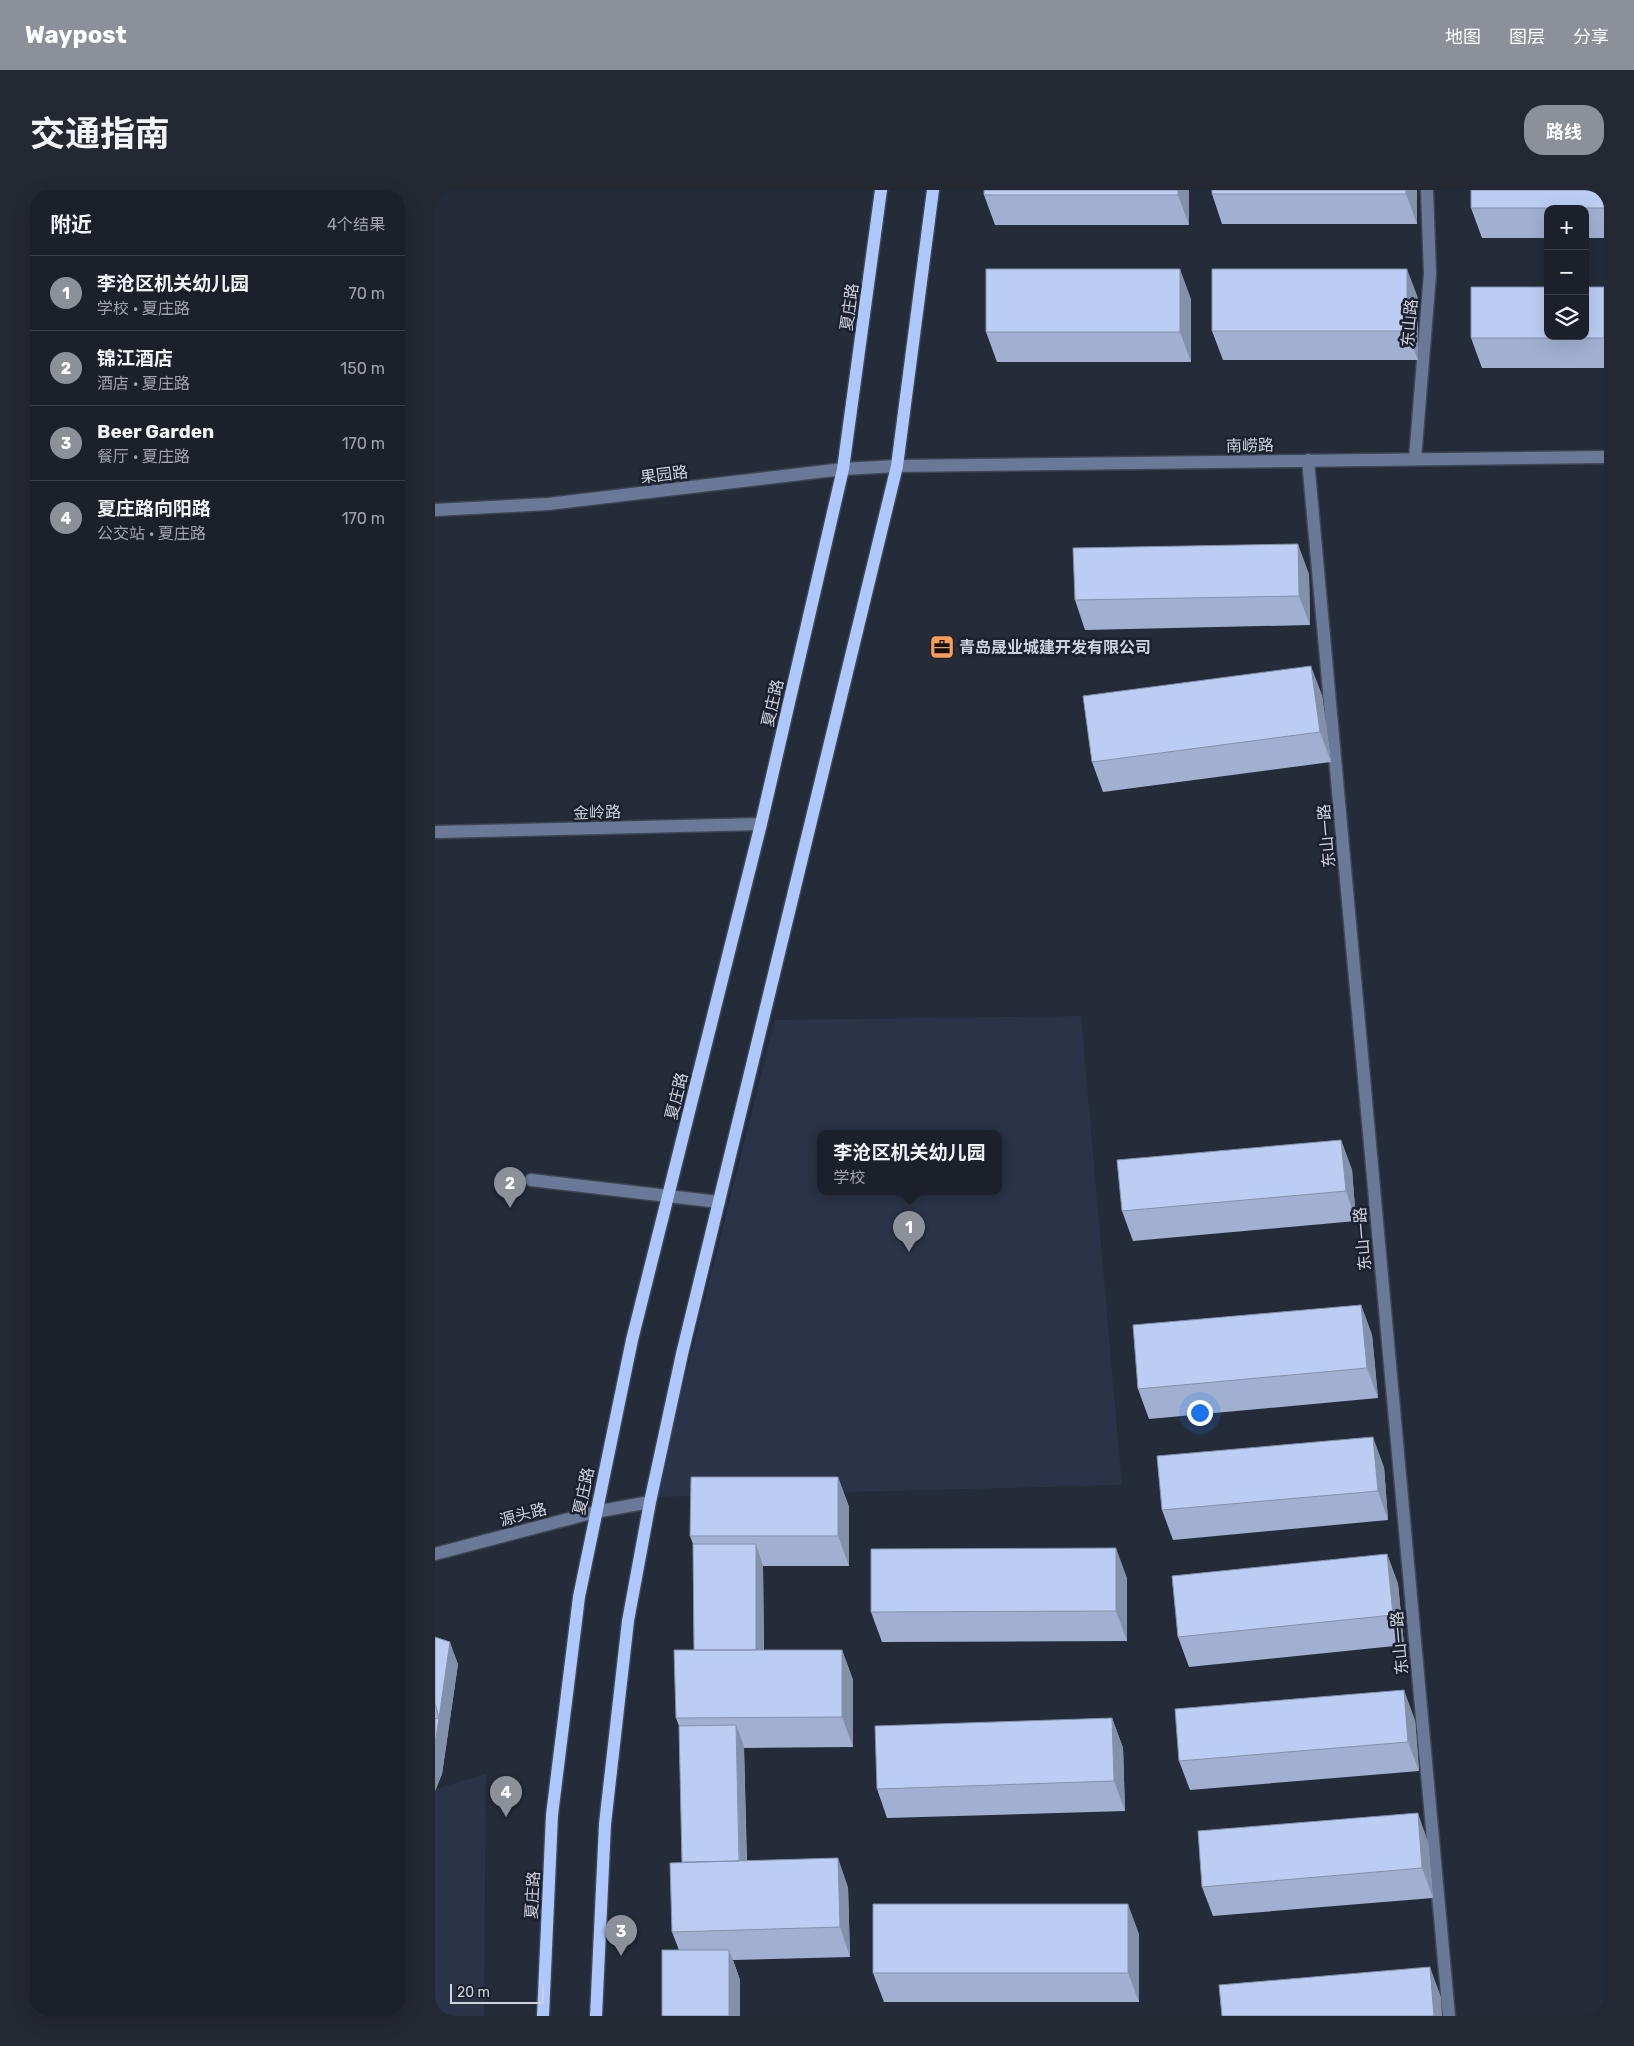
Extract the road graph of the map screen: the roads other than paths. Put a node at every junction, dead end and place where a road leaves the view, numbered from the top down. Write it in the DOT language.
graph roads {
  1 [pos="881,190"];
  2 [pos="933,190"];
  3 [pos="1427,190"];
  4 [pos="1604,457"];
  5 [pos="1415,459"];
  6 [pos="1308,460"];
  7 [pos="897,466"];
  8 [pos="843,469"];
  9 [pos="435,510"];
  10 [pos="761,824"];
  11 [pos="435,832"];
  12 [pos="531,1180"];
  13 [pos="668,1196"];
  14 [pos="719,1202"];
  15 [pos="650,1502"];
  16 [pos="595,1512"];
  17 [pos="435,1554"];
  18 [pos="543,2016"];
  19 [pos="596,2016"];
  20 [pos="1449,2016"];
  1 -- 8 [label="main road, 夏庄路"];
  2 -- 7 [label="main road"];
  3 -- 5 [label="street, 东山路"];
  4 -- 5 [label="street, 南崂路"];
  5 -- 6 [label="street, 南崂路"];
  6 -- 7 [label="street, 南崂路"];
  6 -- 20 [label="street, 东山一路"];
  7 -- 8 [label="street, 果园路"];
  7 -- 14 [label="main road"];
  8 -- 9 [label="street, 果园路"];
  8 -- 10 [label="main road, 夏庄路"];
  10 -- 11 [label="street, 金岭路"];
  10 -- 13 [label="main road, 夏庄路"];
  12 -- 13 [label="street"];
  13 -- 14 [label="street"];
  13 -- 16 [label="main road, 夏庄路"];
  14 -- 15 [label="main road"];
  15 -- 16 [label="street, 源头路"];
  15 -- 19 [label="main road"];
  16 -- 17 [label="street, 源头路"];
  16 -- 18 [label="main road, 夏庄路"];
}
